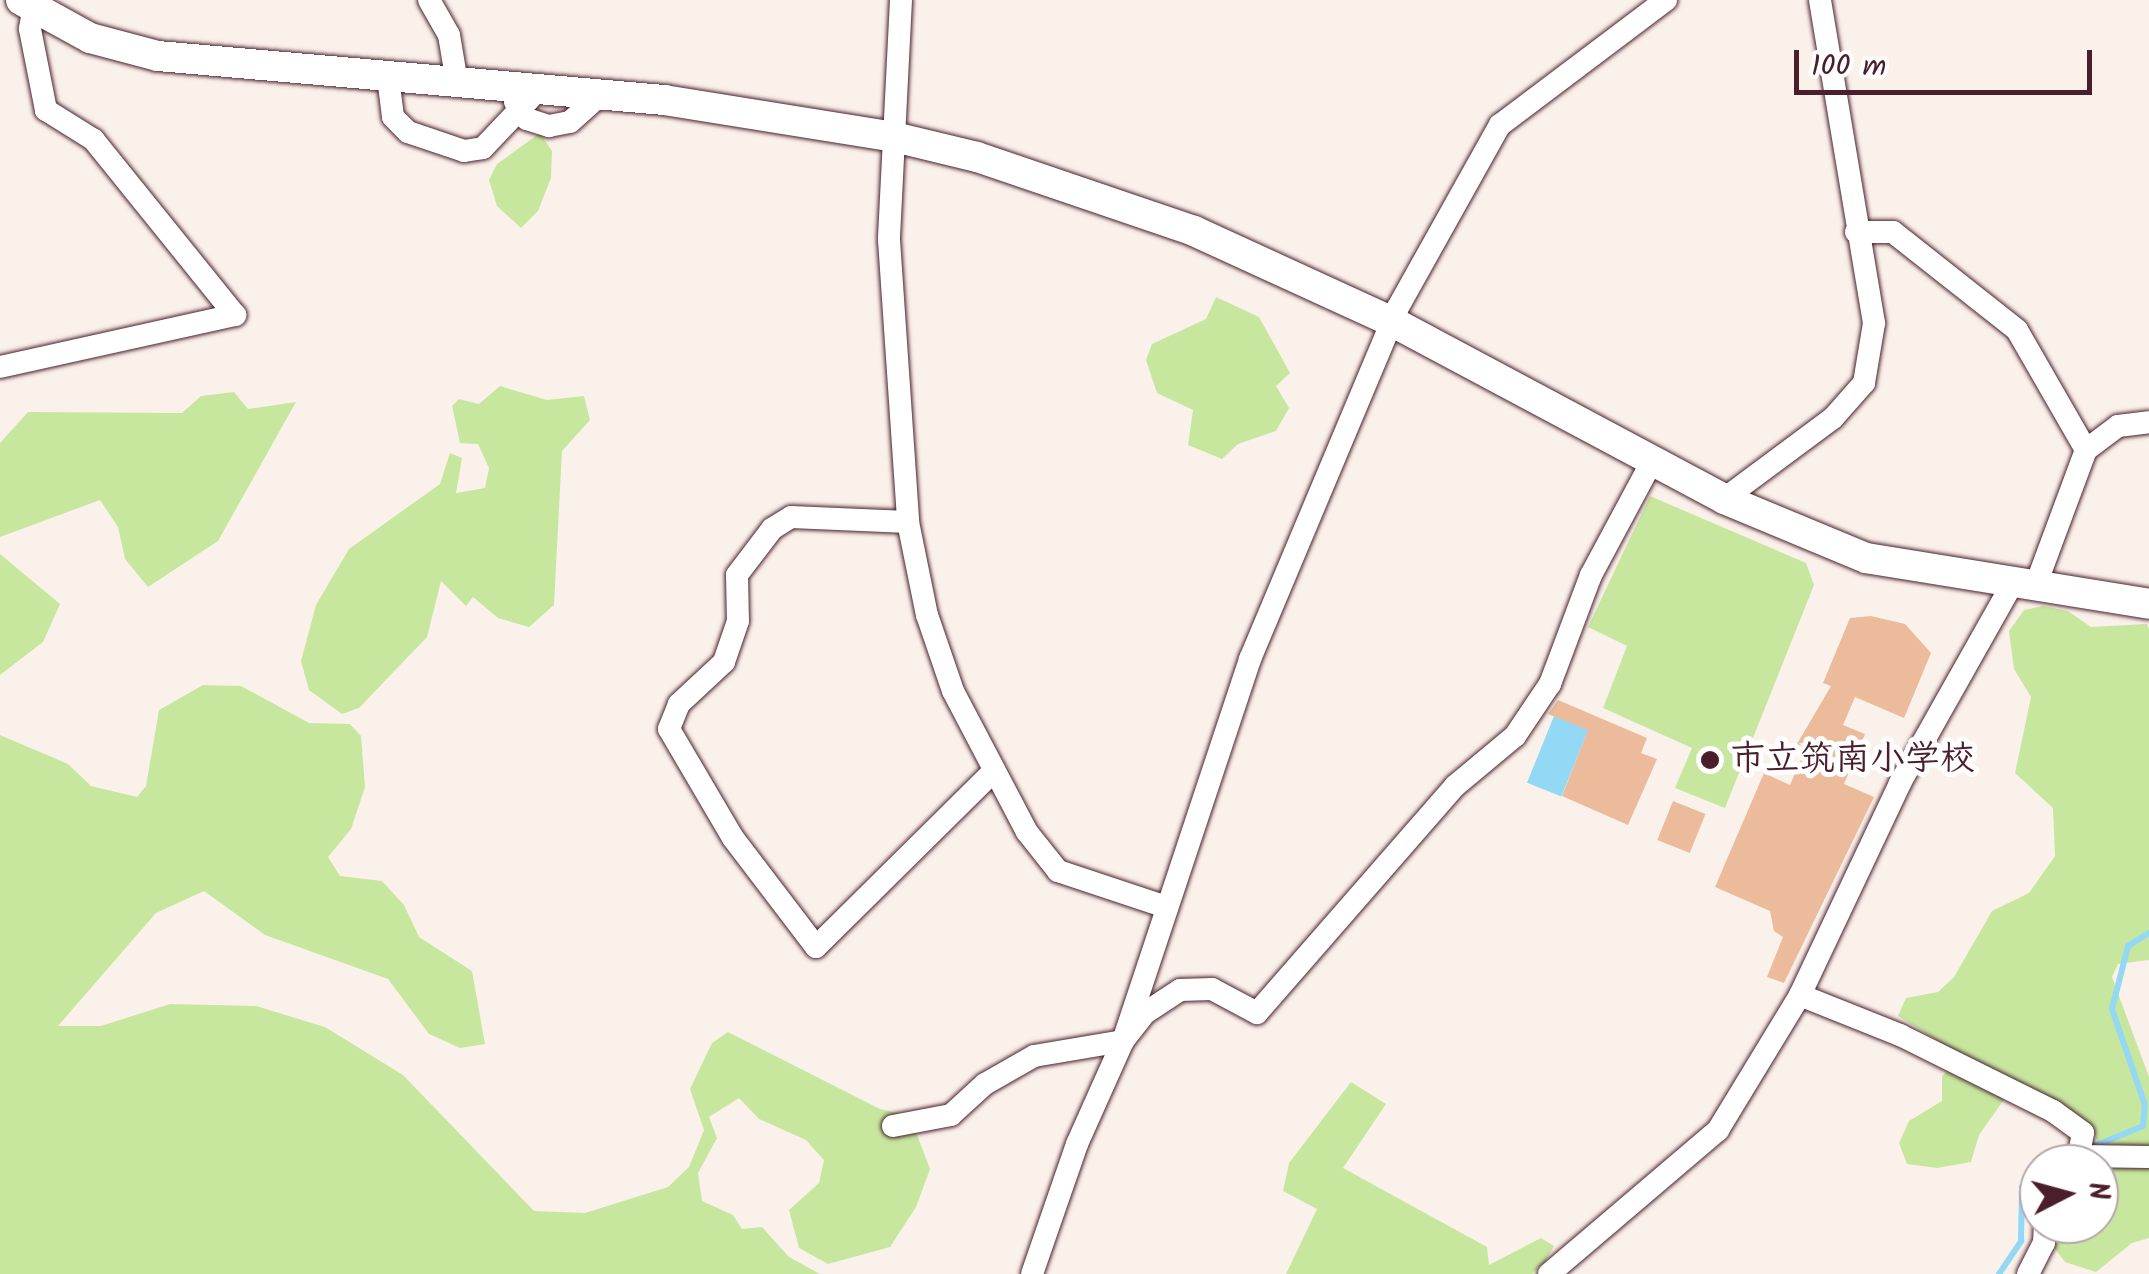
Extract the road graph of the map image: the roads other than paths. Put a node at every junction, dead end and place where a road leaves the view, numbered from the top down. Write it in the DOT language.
graph roads {
  1 [pos="429,0"];
  2 [pos="901,0"];
  3 [pos="1666,0"];
  4 [pos="1820,0"];
  5 [pos="27,5"];
  6 [pos="388,77"];
  7 [pos="458,83"];
  8 [pos="522,96"];
  9 [pos="890,136"];
  10 [pos="1856,232"];
  11 [pos="1391,321"];
  12 [pos="0,367"];
  13 [pos="2149,422"];
  14 [pos="2086,450"];
  15 [pos="1652,462"];
  16 [pos="1724,500"];
  17 [pos="908,522"];
  18 [pos="2024,585"];
  19 [pos="2149,604"];
  20 [pos="994,771"];
  21 [pos="1163,906"];
  22 [pos="1800,995"];
  23 [pos="1123,1041"];
  24 [pos="893,1126"];
  25 [pos="2081,1144"];
  26 [pos="2149,1157"];
  27 [pos="2119,1158"];
  28 [pos="2043,1244"];
  29 [pos="1032,1274"];
  30 [pos="1549,1274"];
  31 [pos="2028,1274"];
  1 -- 7 [label="street"];
  2 -- 9 [label="street"];
  3 -- 11 [label="street"];
  4 -- 10 [label="street"];
  5 -- 6 [label="street"];
  5 -- 12 [label="street"];
  6 -- 7 [label="street"];
  6 -- 8 [label="street"];
  7 -- 8 [label="street"];
  8 -- 9 [label="street"];
  9 -- 11 [label="street"];
  9 -- 17 [label="street"];
  10 -- 14 [label="street"];
  10 -- 16 [label="street"];
  11 -- 15 [label="street"];
  11 -- 21 [label="street"];
  13 -- 14 [label="street"];
  14 -- 18 [label="street"];
  15 -- 16 [label="street"];
  15 -- 23 [label="street"];
  16 -- 18 [label="street"];
  17 -- 20 [label="street"];
  17 -- 20 [label="street"];
  18 -- 19 [label="street"];
  18 -- 22 [label="street"];
  20 -- 21 [label="street"];
  21 -- 23 [label="street"];
  22 -- 25 [label="street"];
  22 -- 30 [label="street"];
  23 -- 24 [label="street"];
  23 -- 29 [label="street"];
  26 -- 27 [label="street"];
  28 -- 31 [label="street"];
}
